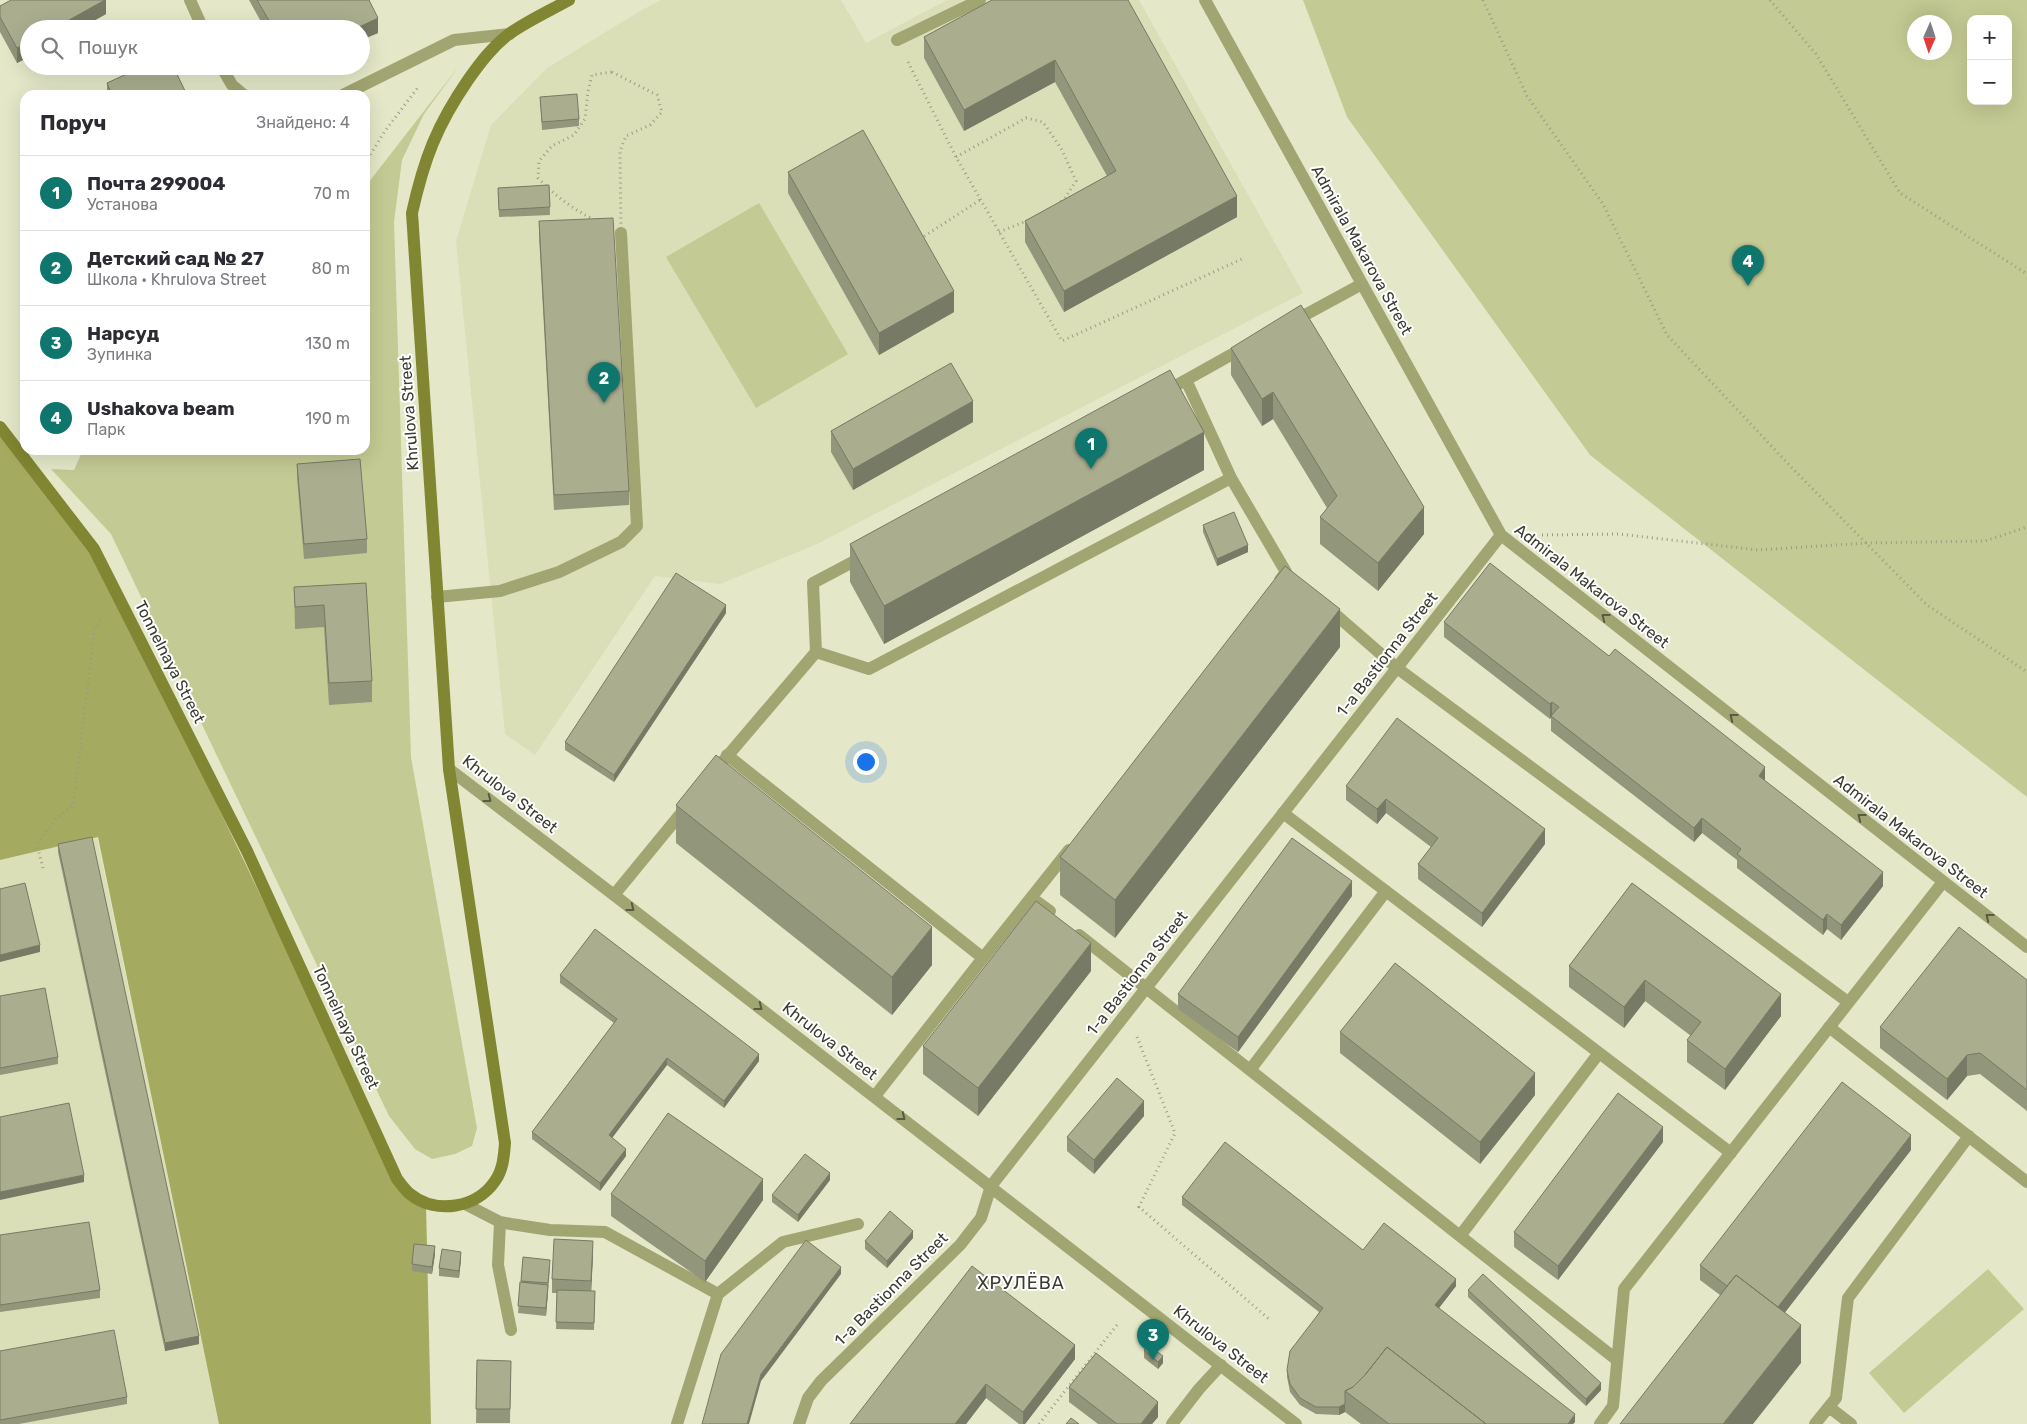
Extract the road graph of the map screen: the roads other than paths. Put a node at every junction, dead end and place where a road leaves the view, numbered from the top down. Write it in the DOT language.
graph roads {
  1 [pos="190,0"];
  2 [pos="569,0"];
  3 [pos="980,0"];
  4 [pos="1205,0"];
  5 [pos="199,20"];
  6 [pos="510,34"];
  7 [pos="897,40"];
  8 [pos="226,75"];
  9 [pos="238,90"];
  10 [pos="353,90"];
  11 [pos="621,233"];
  12 [pos="1362,284"];
  13 [pos="1280,328"];
  14 [pos="1255,342"];
  15 [pos="1186,380"];
  16 [pos="1151,398"];
  17 [pos="0,427"];
  18 [pos="20,453"];
  19 [pos="22,455"];
  20 [pos="1231,478"];
  21 [pos="1501,535"];
  22 [pos="874,550"];
  23 [pos="1274,588"];
  24 [pos="437,598"];
  25 [pos="1316,598"];
  26 [pos="816,652"];
  27 [pos="1397,668"];
  28 [pos="727,755"];
  29 [pos="449,769"];
  30 [pos="1283,813"];
  31 [pos="1074,843"];
  32 [pos="1943,882"];
  33 [pos="1386,891"];
  34 [pos="614,895"];
  35 [pos="1032,898"];
  36 [pos="2027,947"];
  37 [pos="983,958"];
  38 [pos="1146,988"];
  39 [pos="1848,1002"];
  40 [pos="1829,1027"];
  41 [pos="1599,1053"];
  42 [pos="1250,1070"];
  43 [pos="875,1096"];
  44 [pos="1969,1136"];
  45 [pos="1730,1153"];
  46 [pos="2027,1182"];
  47 [pos="991,1186"];
  48 [pos="465,1204"];
  49 [pos="500,1222"];
  50 [pos="858,1224"];
  51 [pos="1460,1236"];
  52 [pos="718,1294"];
  53 [pos="511,1330"];
  54 [pos="1617,1360"];
  55 [pos="1221,1365"];
  56 [pos="1829,1407"];
  57 [pos="677,1424"];
  58 [pos="799,1424"];
  59 [pos="1172,1424"];
  60 [pos="1296,1424"];
  61 [pos="1600,1424"];
  62 [pos="1815,1424"];
  63 [pos="1850,1424"];
  1 -- 5 [label="street"];
  2 -- 6 [label="main road, Khrulova Street"];
  3 -- 7 [label="street"];
  4 -- 12 [label="street, Admirala Makarova Street"];
  6 -- 10 [label="street"];
  6 -- 24 [label="main road, Khrulova Street"];
  8 -- 9 [label="street"];
  11 -- 24 [label="street"];
  12 -- 13 [label="street"];
  12 -- 21 [label="street, Admirala Makarova Street"];
  14 -- 15 [label="street"];
  15 -- 16 [label="street"];
  15 -- 20 [label="street"];
  17 -- 18 [label="main road, Tonnelnaya Street"];
  19 -- 48 [label="main road, Tonnelnaya Street"];
  20 -- 23 [label="street"];
  20 -- 26 [label="street"];
  21 -- 27 [label="street, 1-a Bastionna Street"];
  32 -- 21 [label="street, Admirala Makarova Street, one-way"];
  22 -- 26 [label="street"];
  24 -- 29 [label="main road, Khrulova Street"];
  25 -- 27 [label="street"];
  26 -- 28 [label="street"];
  27 -- 30 [label="street, 1-a Bastionna Street"];
  27 -- 39 [label="street"];
  28 -- 34 [label="street"];
  28 -- 37 [label="street"];
  29 -- 34 [label="street, Khrulova Street, one-way"];
  29 -- 48 [label="main road, Tonnelnaya Street"];
  30 -- 33 [label="street"];
  30 -- 38 [label="street, 1-a Bastionna Street"];
  31 -- 35 [label="street"];
  36 -- 32 [label="street, Admirala Makarova Street, one-way"];
  32 -- 39 [label="street"];
  33 -- 41 [label="street"];
  33 -- 42 [label="street"];
  34 -- 43 [label="street, Khrulova Street, one-way"];
  35 -- 37 [label="street"];
  35 -- 38 [label="street"];
  37 -- 43 [label="street"];
  38 -- 42 [label="street"];
  38 -- 47 [label="street, 1-a Bastionna Street"];
  39 -- 40 [label="street"];
  40 -- 44 [label="street"];
  40 -- 45 [label="street"];
  41 -- 45 [label="street"];
  41 -- 51 [label="street"];
  42 -- 51 [label="street"];
  43 -- 47 [label="street, Khrulova Street, one-way"];
  44 -- 46 [label="street"];
  44 -- 56 [label="street"];
  45 -- 54 [label="street"];
  47 -- 55 [label="street, Khrulova Street"];
  47 -- 58 [label="street, 1-a Bastionna Street"];
  48 -- 49 [label="street"];
  49 -- 52 [label="street"];
  49 -- 53 [label="street"];
  50 -- 52 [label="street"];
  51 -- 54 [label="street"];
  52 -- 57 [label="street"];
  54 -- 61 [label="street"];
  55 -- 59 [label="street"];
  55 -- 60 [label="street, Khrulova Street"];
  56 -- 62 [label="street"];
  56 -- 63 [label="street"];
}
